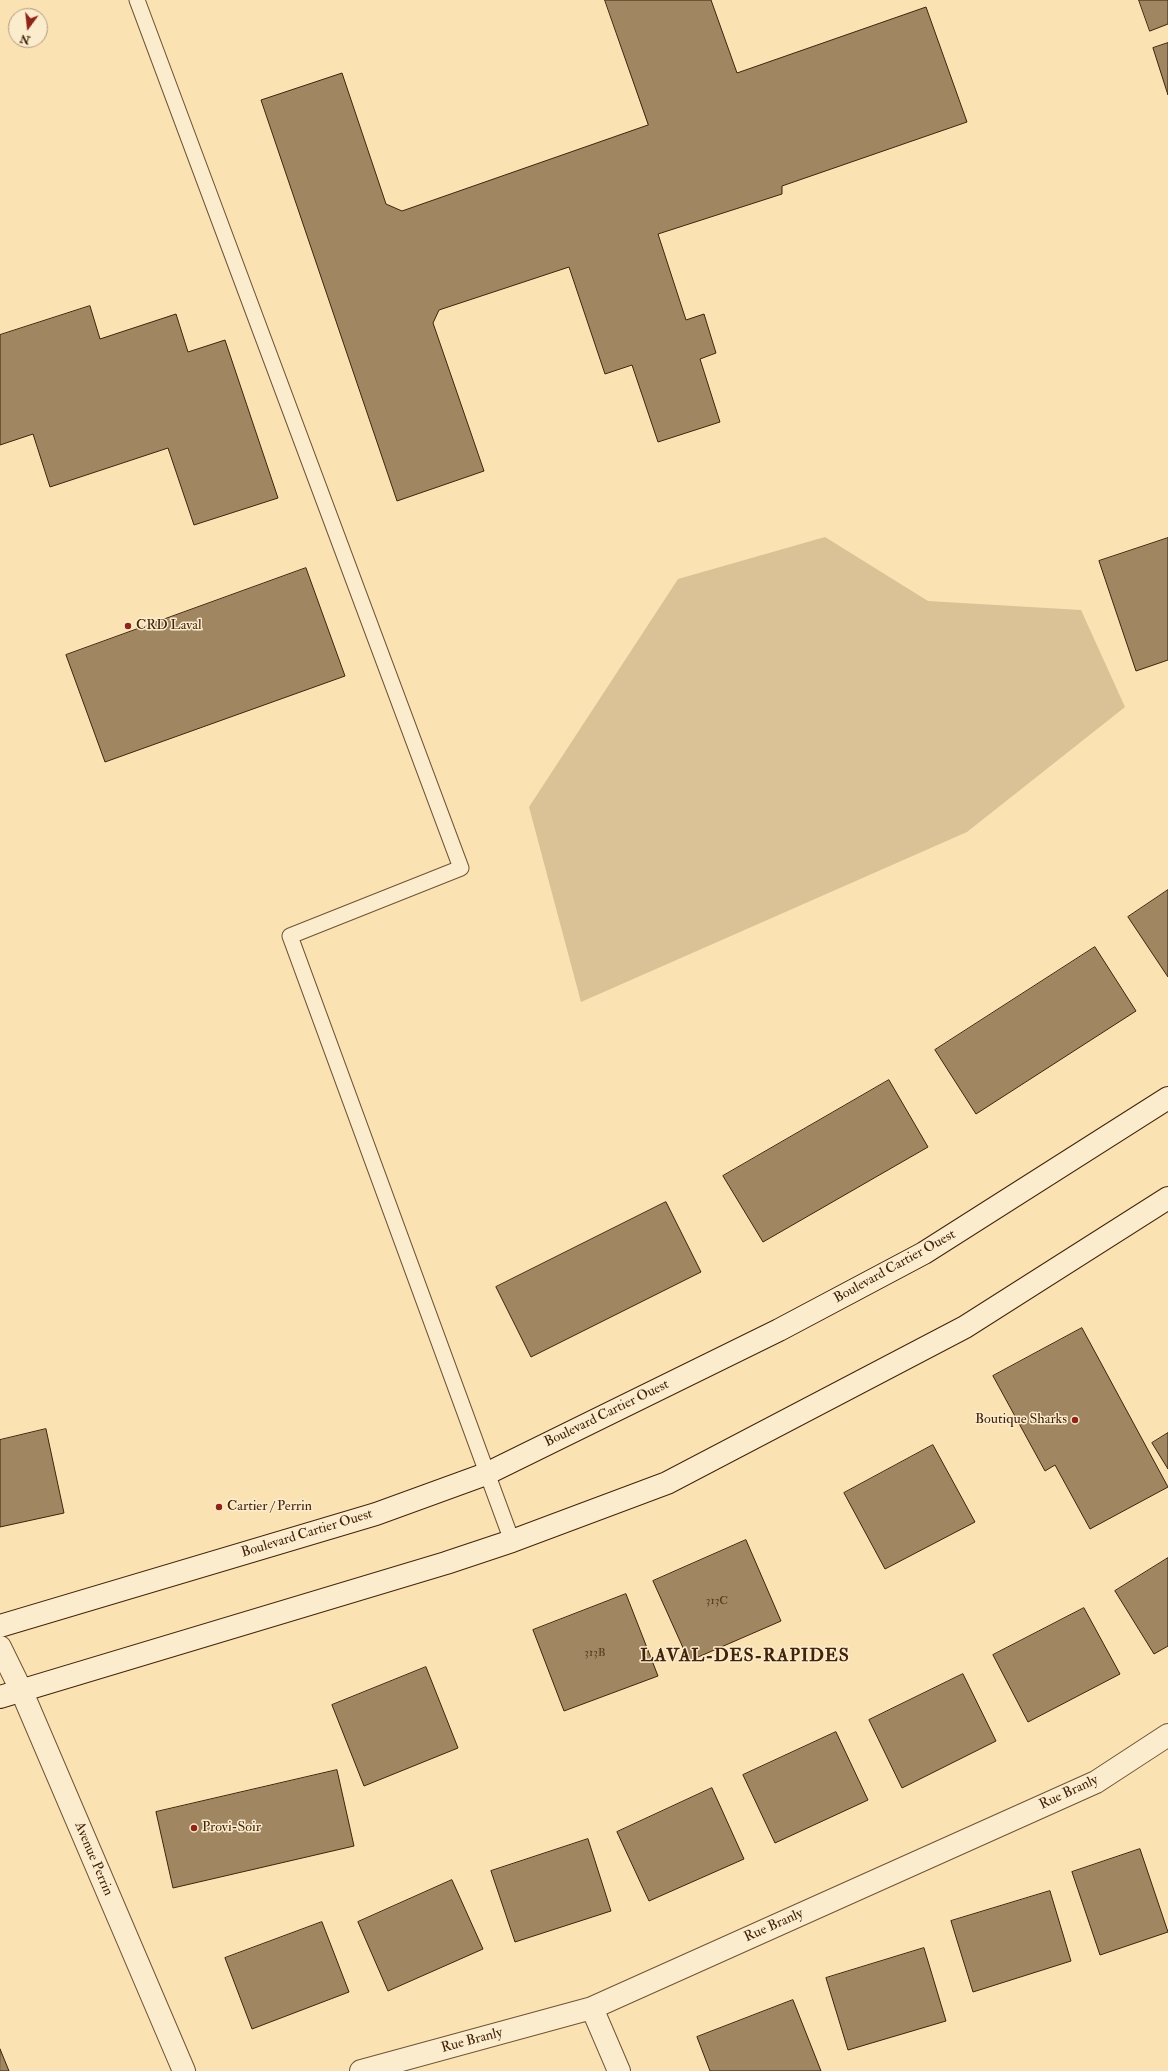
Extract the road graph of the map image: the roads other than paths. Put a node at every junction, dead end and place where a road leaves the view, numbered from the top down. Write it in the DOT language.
graph roads {
  1 [pos="137,0"];
  2 [pos="1168,1098"];
  3 [pos="1168,1198"];
  4 [pos="486,1474"];
  5 [pos="512,1541"];
  6 [pos="0,1626"];
  7 [pos="0,1647"];
  8 [pos="22,1692"];
  9 [pos="0,1697"];
  10 [pos="1168,1734"];
  11 [pos="592,2008"];
  12 [pos="184,2071"];
  13 [pos="360,2071"];
  14 [pos="619,2071"];
  1 -- 4 [label="lane"];
  2 -- 4 [label="street, Boulevard Cartier Ouest"];
  3 -- 5 [label="street"];
  4 -- 5 [label="lane"];
  4 -- 6 [label="street, Boulevard Cartier Ouest"];
  5 -- 8 [label="street"];
  7 -- 8 [label="street, Avenue Perrin"];
  8 -- 9 [label="street"];
  8 -- 12 [label="street, Avenue Perrin"];
  10 -- 11 [label="street, Rue Branly"];
  11 -- 13 [label="street, Rue Branly"];
  11 -- 14 [label="street"];
}
